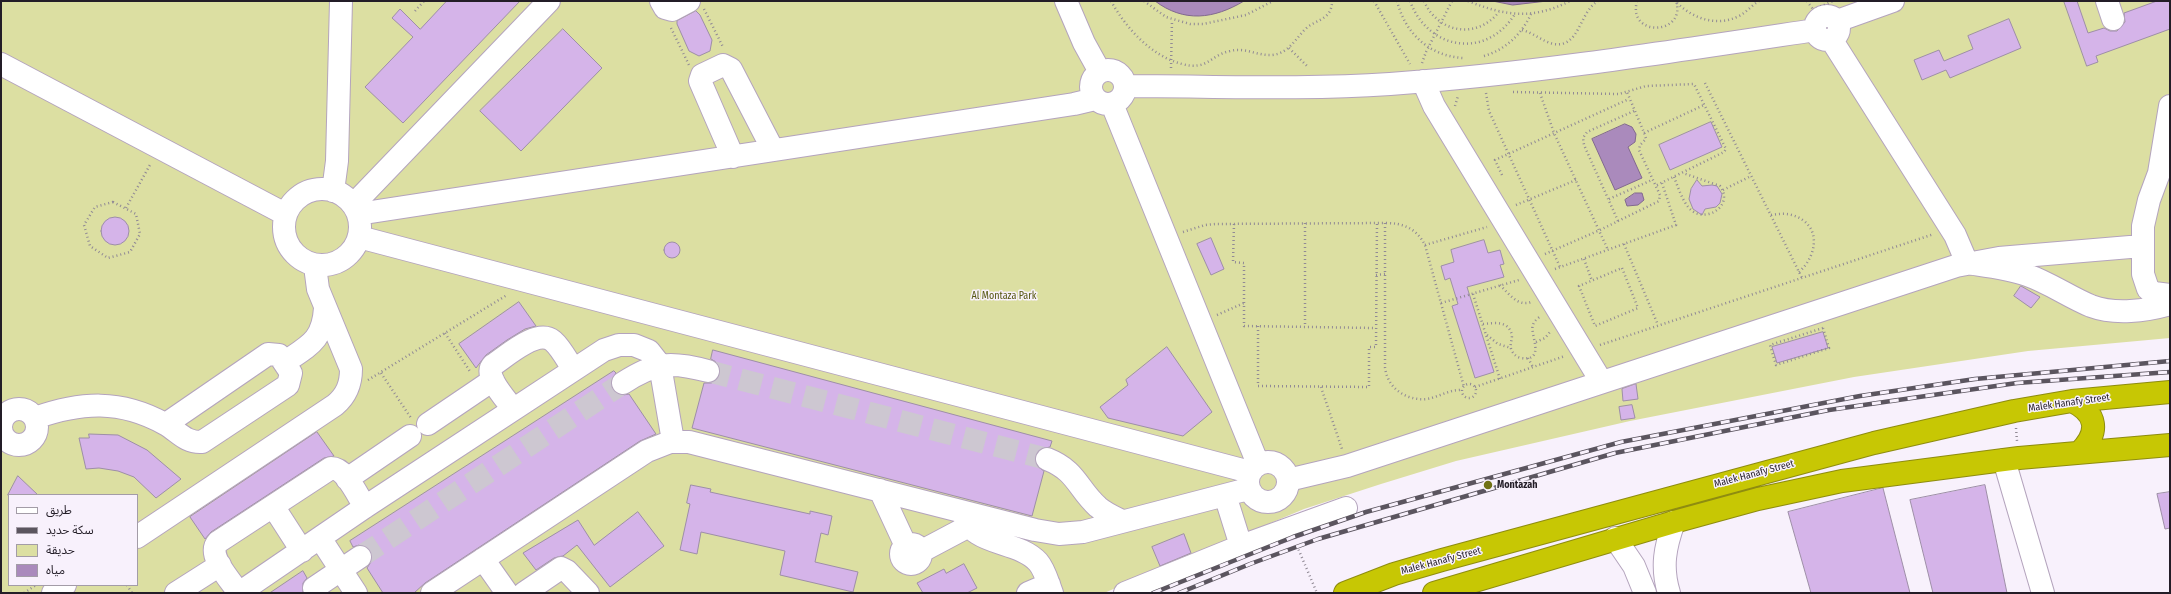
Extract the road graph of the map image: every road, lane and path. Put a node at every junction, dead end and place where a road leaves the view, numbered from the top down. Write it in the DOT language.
graph roads {
  1 [pos="341,1"];
  2 [pos="424,1"];
  3 [pos="548,1"];
  4 [pos="1066,1"];
  5 [pos="1111,1"];
  6 [pos="1144,1"];
  7 [pos="1273,1"];
  8 [pos="1332,1"];
  9 [pos="1374,1"];
  10 [pos="1397,1"];
  11 [pos="1410,1"];
  12 [pos="1424,1"];
  13 [pos="1452,1"];
  14 [pos="1468,1"];
  15 [pos="1570,1"];
  16 [pos="1598,1"];
  17 [pos="1637,1"];
  18 [pos="1759,1"];
  19 [pos="1893,1"];
  20 [pos="1676,2"];
  21 [pos="696,4"];
  22 [pos="666,5"];
  23 [pos="415,11"];
  24 [pos="1499,12"];
  25 [pos="1515,14"];
  26 [pos="1531,14"];
  27 [pos="1172,20"];
  28 [pos="1826,20"];
  29 [pos="1522,30"];
  30 [pos="1289,48"];
  31 [pos="1426,52"];
  32 [pos="1477,57"];
  33 [pos="1466,58"];
  34 [pos="1173,61"];
  35 [pos="1,64"];
  36 [pos="729,67"];
  37 [pos="1308,67"];
  38 [pos="1100,72"];
  39 [pos="701,77"];
  40 [pos="1419,82"];
  41 [pos="1705,83"];
  42 [pos="1126,86"];
  43 [pos="1167,86"];
  44 [pos="1459,91"];
  45 [pos="1479,92"];
  46 [pos="1486,92"];
  47 [pos="1493,92"];
  48 [pos="1509,92"];
  49 [pos="1626,92"];
  50 [pos="1540,93"];
  51 [pos="1629,98"];
  52 [pos="1103,101"];
  53 [pos="1704,105"];
  54 [pos="2170,106"];
  55 [pos="1634,110"];
  56 [pos="1445,124"];
  57 [pos="1554,133"];
  58 [pos="1644,133"];
  59 [pos="160,147"];
  60 [pos="773,150"];
  61 [pos="1508,154"];
  62 [pos="732,157"];
  63 [pos="1682,173"];
  64 [pos="1502,175"];
  65 [pos="1751,176"];
  66 [pos="1674,177"];
  67 [pos="1576,180"];
  68 [pos="1652,180"];
  69 [pos="1662,183"];
  70 [pos="1655,186"];
  71 [pos="2162,188"];
  72 [pos="1723,190"];
  73 [pos="333,191"];
  74 [pos="1609,199"];
  75 [pos="1529,200"];
  76 [pos="126,208"];
  77 [pos="356,209"];
  78 [pos="285,214"];
  79 [pos="1510,214"];
  80 [pos="1771,215"];
  81 [pos="1618,221"];
  82 [pos="1305,223"];
  83 [pos="1377,223"];
  84 [pos="1385,223"];
  85 [pos="1234,224"];
  86 [pos="1951,228"];
  87 [pos="1600,230"];
  88 [pos="359,237"];
  89 [pos="1167,240"];
  90 [pos="1624,244"];
  91 [pos="1425,245"];
  92 [pos="2142,246"];
  93 [pos="1608,250"];
  94 [pos="1552,251"];
  95 [pos="1584,258"];
  96 [pos="1967,263"];
  97 [pos="315,266"];
  98 [pos="1560,267"];
  99 [pos="1532,268"];
  100 [pos="1799,272"];
  101 [pos="1376,274"];
  102 [pos="1385,274"];
  103 [pos="1802,278"];
  104 [pos="1592,281"];
  105 [pos="1500,286"];
  106 [pos="1473,294"];
  107 [pos="2170,295"];
  108 [pos="1537,300"];
  109 [pos="1244,303"];
  110 [pos="1441,303"];
  111 [pos="2170,304"];
  112 [pos="325,308"];
  113 [pos="1546,313"];
  114 [pos="1200,323"];
  115 [pos="1483,324"];
  116 [pos="1658,325"];
  117 [pos="1258,326"];
  118 [pos="1305,327"];
  119 [pos="1553,327"];
  120 [pos="1376,328"];
  121 [pos="1823,328"];
  122 [pos="1486,334"];
  123 [pos="1536,342"];
  124 [pos="1511,348"];
  125 [pos="1583,350"];
  126 [pos="1528,358"];
  127 [pos="285,362"];
  128 [pos="660,365"];
  129 [pos="1533,368"];
  130 [pos="573,369"];
  131 [pos="708,370"];
  132 [pos="381,373"];
  133 [pos="1500,379"];
  134 [pos="493,380"];
  135 [pos="1601,382"];
  136 [pos="622,384"];
  137 [pos="1321,387"];
  138 [pos="1475,387"];
  139 [pos="1463,388"];
  140 [pos="2170,392"];
  141 [pos="2072,401"];
  142 [pos="513,409"];
  143 [pos="2014,411"];
  144 [pos="35,418"];
  145 [pos="1,422"];
  146 [pos="166,424"];
  147 [pos="417,427"];
  148 [pos="673,441"];
  149 [pos="2170,446"];
  150 [pos="2080,452"];
  151 [pos="1047,459"];
  152 [pos="2011,459"];
  153 [pos="1348,466"];
  154 [pos="1252,475"];
  155 [pos="347,479"];
  156 [pos="1288,480"];
  157 [pos="880,490"];
  158 [pos="1225,495"];
  159 [pos="1278,500"];
  160 [pos="273,506"];
  161 [pos="365,507"];
  162 [pos="1346,508"];
  163 [pos="966,519"];
  164 [pos="1122,521"];
  165 [pos="1674,522"];
  166 [pos="1289,528"];
  167 [pos="138,536"];
  168 [pos="320,538"];
  169 [pos="1615,538"];
  170 [pos="1240,546"];
  171 [pos="302,550"];
  172 [pos="360,557"];
  173 [pos="483,560"];
  174 [pos="220,565"];
  175 [pos="341,570"];
  176 [pos="34,586"];
  177 [pos="64,586"];
  178 [pos="314,588"];
  179 [pos="1050,588"];
  180 [pos="1349,592"];
  181 [pos="24,593"];
  182 [pos="53,593"];
  183 [pos="176,593"];
  184 [pos="239,593"];
  185 [pos="356,593"];
  186 [pos="432,593"];
  187 [pos="507,593"];
  188 [pos="524,593"];
  189 [pos="588,593"];
  190 [pos="1028,593"];
  191 [pos="1125,593"];
  192 [pos="1317,593"];
  193 [pos="1434,593"];
  194 [pos="1645,593"];
  195 [pos="1670,593"];
  196 [pos="2043,593"];
  1 -- 73 [label="street"];
  2 -- 23 [label="path"];
  3 -- 77 [label="street"];
  4 -- 38 [label="street"];
  5 -- 34 [label="path"];
  6 -- 27 [label="path"];
  7 -- 27 [label="path"];
  8 -- 30 [label="path"];
  9 -- 40 [label="path"];
  10 -- 33 [label="path"];
  11 -- 25 [label="path"];
  12 -- 24 [label="path"];
  13 -- 31 [label="path, bridge"];
  14 -- 24 [label="path"];
  15 -- 26 [label="path"];
  16 -- 29 [label="path"];
  17 -- 20 [label="path"];
  18 -- 20 [label="path"];
  19 -- 28 [label="street"];
  21 -- 22 [label="street"];
  21 -- 36 [label="path"];
  22 -- 39 [label="path"];
  24 -- 25 [label="path"];
  25 -- 26 [label="path"];
  26 -- 29 [label="path"];
  27 -- 34 [label="path"];
  28 -- 40 [label="street"];
  28 -- 86 [label="street"];
  29 -- 32 [label="path"];
  30 -- 34 [label="path"];
  30 -- 37 [label="path"];
  34 -- 43 [label="path"];
  35 -- 59 [label="street"];
  36 -- 39 [label="street"];
  36 -- 60 [label="street"];
  38 -- 42 [label="street"];
  38 -- 52 [label="street"];
  39 -- 62 [label="street"];
  40 -- 43 [label="street"];
  40 -- 56 [label="street"];
  41 -- 65 [label="path"];
  42 -- 43 [label="street"];
  42 -- 52 [label="street"];
  44 -- 56 [label="path"];
  45 -- 46 [label="path"];
  46 -- 47 [label="path"];
  46 -- 61 [label="path"];
  48 -- 50 [label="path"];
  49 -- 50 [label="path"];
  49 -- 51 [label="path"];
  49 -- 53 [label="path"];
  50 -- 57 [label="path"];
  51 -- 55 [label="path"];
  51 -- 57 [label="path"];
  52 -- 60 [label="street"];
  52 -- 89 [label="street"];
  53 -- 58 [label="path"];
  53 -- 63 [label="path"];
  54 -- 71 [label="street"];
  55 -- 58 [label="path"];
  55 -- 74 [label="path"];
  56 -- 79 [label="street"];
  57 -- 61 [label="path"];
  57 -- 67 [label="path"];
  58 -- 68 [label="path"];
  59 -- 76 [label="path"];
  59 -- 78 [label="street"];
  60 -- 62 [label="street"];
  61 -- 64 [label="path"];
  61 -- 75 [label="path"];
  62 -- 77 [label="street"];
  63 -- 66 [label="path"];
  63 -- 72 [label="path"];
  65 -- 72 [label="path"];
  65 -- 80 [label="path"];
  66 -- 69 [label="path"];
  66 -- 72 [label="path"];
  67 -- 75 [label="path"];
  67 -- 87 [label="path"];
  68 -- 70 [label="path"];
  68 -- 74 [label="path"];
  69 -- 70 [label="path"];
  69 -- 90 [label="path"];
  70 -- 81 [label="path"];
  71 -- 92 [label="street"];
  73 -- 77 [label="street"];
  73 -- 78 [label="street"];
  74 -- 81 [label="path"];
  75 -- 79 [label="path"];
  75 -- 94 [label="path"];
  76 -- 76 [label="path"];
  77 -- 88 [label="street"];
  78 -- 97 [label="street"];
  79 -- 91 [label="path"];
  79 -- 99 [label="street"];
  80 -- 100 [label="path"];
  80 -- 100 [label="path"];
  81 -- 87 [label="path"];
  82 -- 83 [label="path"];
  82 -- 85 [label="path"];
  82 -- 118 [label="path"];
  83 -- 84 [label="path"];
  83 -- 101 [label="path"];
  84 -- 91 [label="path"];
  84 -- 102 [label="path"];
  85 -- 89 [label="path"];
  85 -- 109 [label="path"];
  86 -- 96 [label="street"];
  86 -- 103 [label="path"];
  87 -- 93 [label="path"];
  87 -- 94 [label="path"];
  88 -- 97 [label="street"];
  88 -- 154 [label="street"];
  89 -- 114 [label="street"];
  90 -- 93 [label="path"];
  90 -- 116 [label="path"];
  91 -- 110 [label="path"];
  92 -- 96 [label="street"];
  92 -- 107 [label="street"];
  93 -- 95 [label="path"];
  94 -- 98 [label="path"];
  94 -- 99 [label="path"];
  95 -- 98 [label="path"];
  95 -- 104 [label="path"];
  96 -- 111 [label="street"];
  96 -- 135 [label="street"];
  97 -- 112 [label="street"];
  98 -- 99 [label="path"];
  99 -- 105 [label="path"];
  99 -- 125 [label="street"];
  100 -- 103 [label="path"];
  101 -- 102 [label="path"];
  101 -- 120 [label="path"];
  102 -- 139 [label="path"];
  103 -- 116 [label="path"];
  104 -- 104 [label="path"];
  105 -- 106 [label="path"];
  105 -- 108 [label="path"];
  106 -- 110 [label="path"];
  106 -- 115 [label="path"];
  109 -- 114 [label="path"];
  109 -- 117 [label="path"];
  110 -- 139 [label="path"];
  112 -- 127 [label="street"];
  112 -- 167 [label="street"];
  113 -- 123 [label="path"];
  114 -- 154 [label="street"];
  115 -- 122 [label="path"];
  115 -- 124 [label="path"];
  116 -- 125 [label="path"];
  117 -- 118 [label="path"];
  117 -- 137 [label="path"];
  118 -- 120 [label="path"];
  119 -- 123 [label="path"];
  120 -- 137 [label="path"];
  121 -- 121 [label="path"];
  122 -- 124 [label="path"];
  122 -- 133 [label="path"];
  123 -- 126 [label="path"];
  124 -- 126 [label="path"];
  125 -- 129 [label="path"];
  125 -- 135 [label="street"];
  126 -- 129 [label="path"];
  127 -- 146 [label="street"];
  127 -- 146 [label="street"];
  128 -- 130 [label="street"];
  128 -- 131 [label="street"];
  128 -- 136 [label="street"];
  128 -- 148 [label="street"];
  129 -- 133 [label="path"];
  130 -- 134 [label="street"];
  130 -- 142 [label="street"];
  132 -- 147 [label="path"];
  133 -- 138 [label="path"];
  134 -- 142 [label="street"];
  134 -- 147 [label="street"];
  135 -- 153 [label="street"];
  137 -- 153 [label="path"];
  138 -- 139 [label="path"];
  138 -- 139 [label="path"];
  140 -- 141 [label="highway, Malek Hanafy Street"];
  141 -- 143 [label="highway, Malek Hanafy Street"];
  141 -- 150 [label="highway"];
  142 -- 161 [label="street"];
  143 -- 152 [label="path"];
  143 -- 180 [label="highway, Malek Hanafy Street"];
  144 -- 145 [label="street"];
  144 -- 145 [label="street"];
  144 -- 146 [label="street"];
  147 -- 155 [label="street"];
  148 -- 157 [label="street"];
  148 -- 173 [label="street"];
  149 -- 150 [label="highway"];
  150 -- 152 [label="highway"];
  151 -- 164 [label="street"];
  152 -- 165 [label="highway"];
  152 -- 196 [label="street"];
  153 -- 156 [label="street"];
  154 -- 156 [label="street"];
  154 -- 158 [label="street"];
  154 -- 159 [label="street"];
  155 -- 160 [label="street"];
  155 -- 161 [label="street"];
  156 -- 159 [label="street"];
  157 -- 163 [label="street"];
  157 -- 163 [label="street"];
  158 -- 164 [label="street"];
  158 -- 170 [label="street"];
  159 -- 166 [label="path"];
  160 -- 171 [label="street"];
  160 -- 174 [label="street"];
  161 -- 168 [label="street"];
  162 -- 166 [label="street"];
  163 -- 164 [label="street"];
  163 -- 179 [label="street"];
  165 -- 169 [label="highway"];
  165 -- 195 [label="street"];
  166 -- 170 [label="street"];
  166 -- 192 [label="path"];
  168 -- 171 [label="street"];
  168 -- 175 [label="street"];
  169 -- 193 [label="highway"];
  169 -- 194 [label="street"];
  170 -- 191 [label="street"];
  171 -- 184 [label="street"];
  172 -- 175 [label="street"];
  173 -- 186 [label="street"];
  173 -- 187 [label="street"];
  174 -- 183 [label="street"];
  174 -- 184 [label="street"];
  175 -- 178 [label="street"];
  175 -- 185 [label="street"];
  176 -- 181 [label="path"];
  177 -- 182 [label="street"];
  179 -- 190 [label="street"];
  188 -- 189 [label="street"];
}
